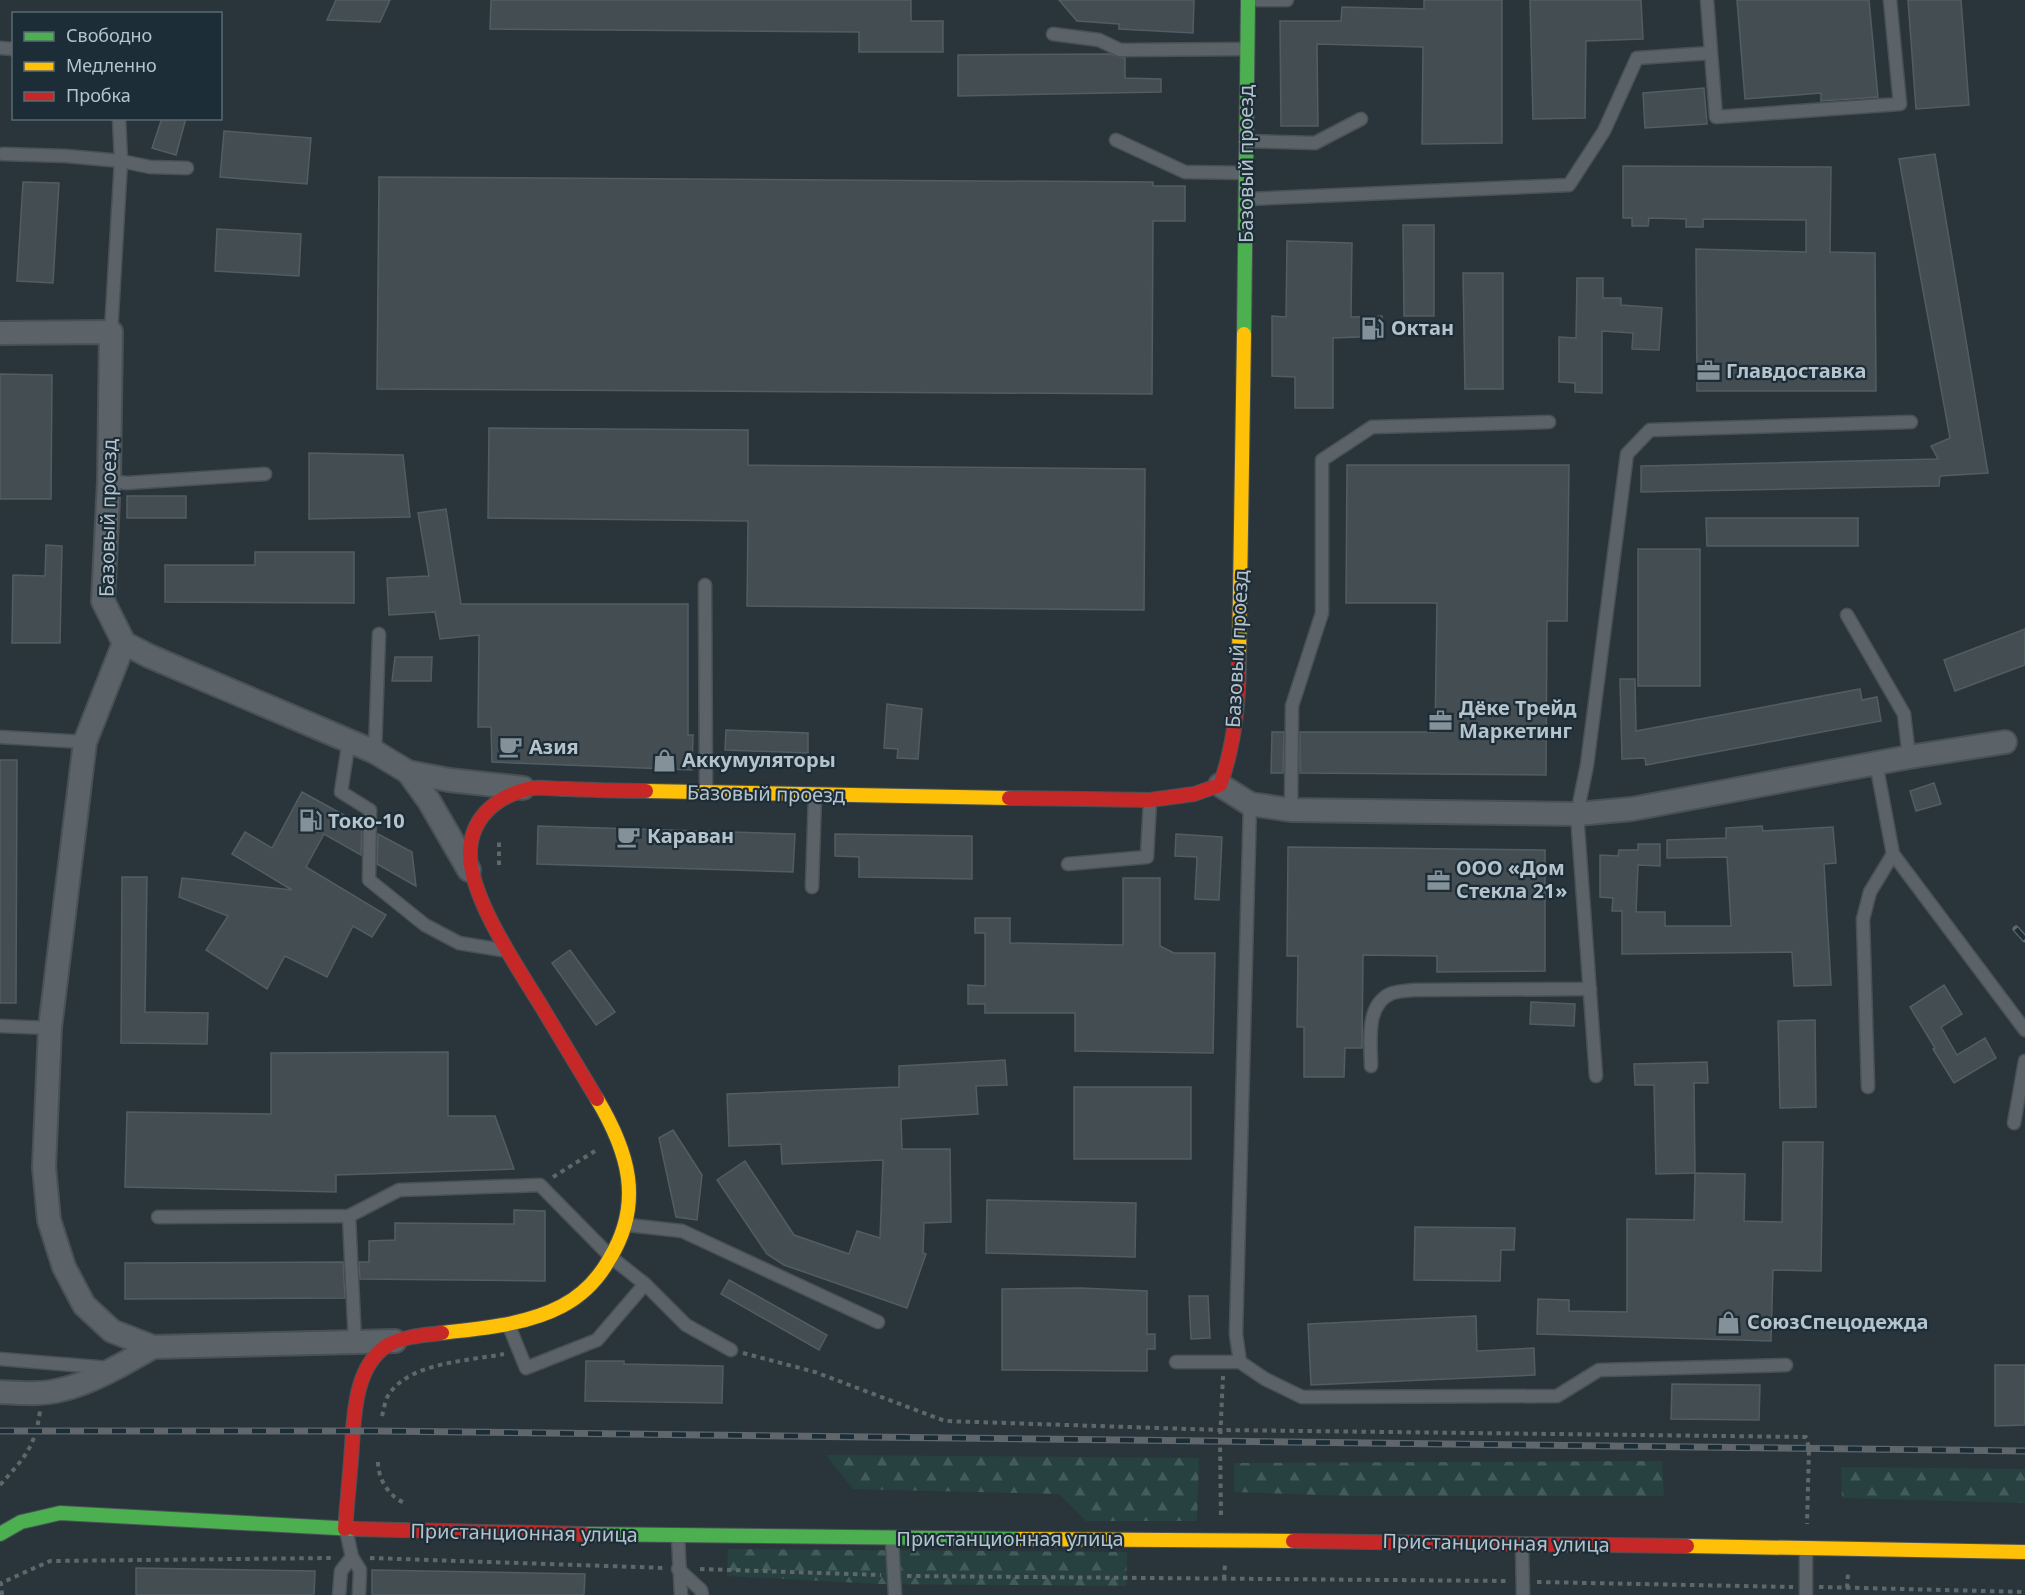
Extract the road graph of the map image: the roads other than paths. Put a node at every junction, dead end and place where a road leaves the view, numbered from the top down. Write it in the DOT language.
graph roads {
  1 [pos="1248,0"];
  2 [pos="1287,0"];
  3 [pos="1707,0"];
  4 [pos="1890,0"];
  5 [pos="1053,34"];
  6 [pos="1246,49"];
  7 [pos="1710,53"];
  8 [pos="1361,119"];
  9 [pos="119,120"];
  10 [pos="1116,140"];
  11 [pos="1247,141"];
  12 [pos="3,154"];
  13 [pos="121,161"];
  14 [pos="187,168"];
  15 [pos="1247,173"];
  16 [pos="1247,199"];
  17 [pos="111,332"];
  18 [pos="0,333"];
  19 [pos="1549,422"];
  20 [pos="1911,422"];
  21 [pos="265,474"];
  22 [pos="109,482"];
  23 [pos="705,585"];
  24 [pos="1847,615"];
  25 [pos="379,634"];
  26 [pos="124,643"];
  27 [pos="0,737"];
  28 [pos="349,740"];
  29 [pos="85,742"];
  30 [pos="2005,742"];
  31 [pos="375,752"];
  32 [pos="1909,757"];
  33 [pos="1876,763"];
  34 [pos="408,772"];
  35 [pos="1220,785"];
  36 [pos="531,788"];
  37 [pos="706,793"];
  38 [pos="815,794"];
  39 [pos="1150,800"];
  40 [pos="1250,804"];
  41 [pos="1291,810"];
  42 [pos="1577,814"];
  43 [pos="1893,854"];
  44 [pos="1068,864"];
  45 [pos="474,881"];
  46 [pos="812,887"];
  47 [pos="508,951"];
  48 [pos="1590,989"];
  49 [pos="0,1026"];
  50 [pos="50,1028"];
  51 [pos="2025,1030"];
  52 [pos="2025,1061"];
  53 [pos="1371,1066"];
  54 [pos="1596,1076"];
  55 [pos="1868,1087"];
  56 [pos="2014,1123"];
  57 [pos="349,1216"];
  58 [pos="158,1217"];
  59 [pos="627,1225"];
  60 [pos="612,1258"];
  61 [pos="645,1284"];
  62 [pos="878,1322"];
  63 [pos="509,1325"];
  64 [pos="396,1341"];
  65 [pos="355,1343"];
  66 [pos="153,1347"];
  67 [pos="731,1350"];
  68 [pos="0,1359"];
  69 [pos="1176,1362"];
  70 [pos="1240,1362"];
  71 [pos="1786,1365"];
  72 [pos="117,1368"];
  73 [pos="365,1372"];
  74 [pos="0,1392"];
  75 [pos="3,1529"];
  76 [pos="345,1529"];
  77 [pos="678,1536"];
  78 [pos="892,1538"];
  79 [pos="1522,1543"];
  80 [pos="1806,1548"];
  81 [pos="2025,1552"];
  82 [pos="352,1557"];
  83 [pos="678,1569"];
  84 [pos="1806,1591"];
  85 [pos="339,1595"];
  86 [pos="359,1595"];
  87 [pos="681,1595"];
  88 [pos="702,1595"];
  89 [pos="895,1595"];
  90 [pos="1522,1595"];
  1 -- 2 [label="lane"];
  1 -- 6 [label="street, Базовый проезд"];
  3 -- 7 [label="lane"];
  4 -- 7 [label="lane"];
  5 -- 6 [label="lane"];
  6 -- 11 [label="street, Базовый проезд"];
  7 -- 16 [label="lane"];
  8 -- 11 [label="lane"];
  9 -- 13 [label="lane"];
  10 -- 15 [label="lane"];
  11 -- 15 [label="street, Базовый проезд"];
  12 -- 13 [label="lane"];
  13 -- 14 [label="lane"];
  13 -- 17 [label="lane"];
  15 -- 16 [label="street, Базовый проезд"];
  16 -- 35 [label="street, Базовый проезд"];
  17 -- 18 [label="street"];
  17 -- 22 [label="street, Базовый проезд"];
  19 -- 41 [label="lane"];
  20 -- 42 [label="lane"];
  21 -- 22 [label="lane"];
  22 -- 26 [label="street, Базовый проезд"];
  23 -- 37 [label="lane"];
  24 -- 32 [label="lane"];
  25 -- 31 [label="lane"];
  26 -- 28 [label="street, Базовый проезд"];
  26 -- 29 [label="street"];
  27 -- 29 [label="lane"];
  28 -- 31 [label="street, Базовый проезд"];
  28 -- 47 [label="lane"];
  29 -- 50 [label="street"];
  30 -- 32 [label="street"];
  31 -- 34 [label="street, Базовый проезд"];
  32 -- 33 [label="street"];
  33 -- 42 [label="street"];
  33 -- 43 [label="lane"];
  34 -- 36 [label="street, Базовый проезд"];
  34 -- 45 [label="street, Базовый проезд"];
  35 -- 39 [label="street, Базовый проезд"];
  35 -- 40 [label="street"];
  36 -- 37 [label="street, Базовый проезд"];
  36 -- 45 [label="street, Базовый проезд"];
  37 -- 38 [label="street, Базовый проезд"];
  38 -- 39 [label="street, Базовый проезд"];
  38 -- 46 [label="lane"];
  39 -- 44 [label="lane"];
  40 -- 41 [label="street"];
  40 -- 70 [label="lane"];
  41 -- 42 [label="street"];
  42 -- 48 [label="lane"];
  43 -- 51 [label="lane"];
  43 -- 55 [label="lane"];
  45 -- 47 [label="street, Базовый проезд"];
  47 -- 59 [label="street, Базовый проезд"];
  48 -- 53 [label="lane"];
  48 -- 54 [label="lane"];
  49 -- 50 [label="lane"];
  50 -- 66 [label="street"];
  52 -- 56 [label="lane"];
  57 -- 58 [label="lane"];
  57 -- 60 [label="lane"];
  57 -- 65 [label="lane"];
  59 -- 60 [label="street, Базовый проезд"];
  59 -- 62 [label="lane"];
  60 -- 61 [label="lane"];
  60 -- 63 [label="street, Базовый проезд"];
  61 -- 63 [label="lane"];
  61 -- 67 [label="lane"];
  63 -- 64 [label="street, Базовый проезд"];
  64 -- 65 [label="street"];
  64 -- 73 [label="street, Базовый проезд"];
  65 -- 66 [label="street"];
  65 -- 73 [label="street"];
  66 -- 72 [label="street"];
  68 -- 72 [label="lane"];
  69 -- 70 [label="lane"];
  70 -- 71 [label="lane"];
  72 -- 74 [label="street"];
  73 -- 76 [label="street, Базовый проезд"];
  75 -- 76 [label="street, Пристанционная улица"];
  76 -- 77 [label="street, Пристанционная улица"];
  76 -- 82 [label="lane"];
  77 -- 78 [label="street, Пристанционная улица"];
  77 -- 83 [label="lane"];
  78 -- 79 [label="street, Пристанционная улица"];
  78 -- 89 [label="lane"];
  79 -- 80 [label="street, Пристанционная улица"];
  79 -- 90 [label="lane"];
  80 -- 81 [label="street, Пристанционная улица"];
  80 -- 84 [label="lane"];
  82 -- 85 [label="lane"];
  82 -- 86 [label="lane"];
  83 -- 87 [label="lane"];
  83 -- 88 [label="lane"];
}
